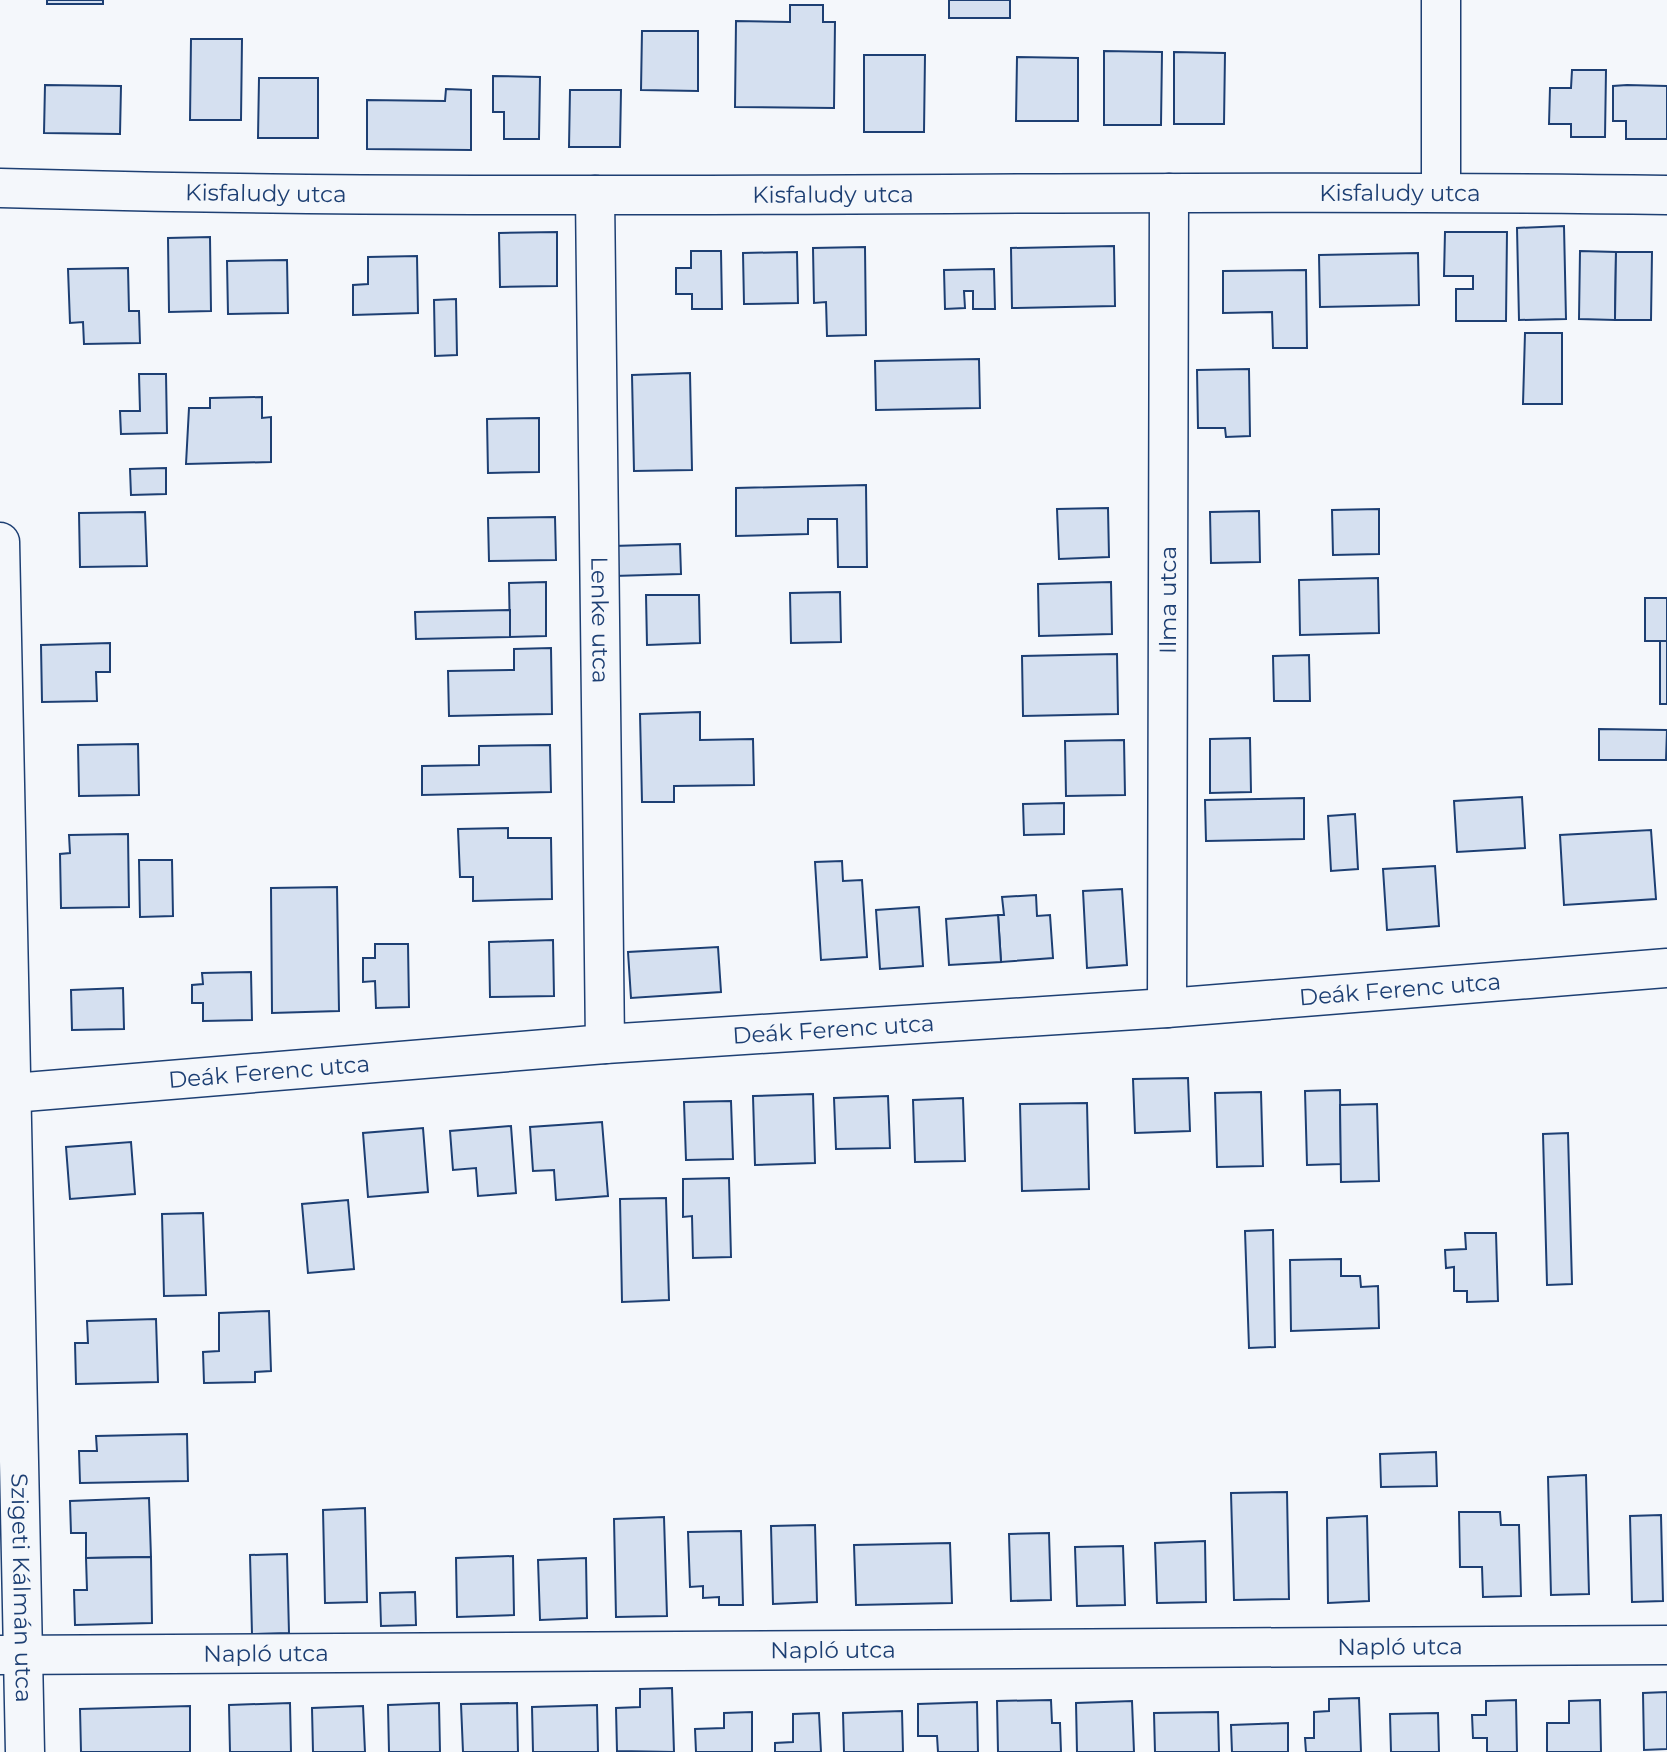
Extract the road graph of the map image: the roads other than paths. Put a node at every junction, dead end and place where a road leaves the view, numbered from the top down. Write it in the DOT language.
graph roads {
  1 [pos="1441,0"];
  2 [pos="0,188"];
  3 [pos="1441,192"];
  4 [pos="1169,193"];
  5 [pos="595,195"];
  6 [pos="1667,195"];
  7 [pos="0,542"];
  8 [pos="1667,968"];
  9 [pos="1167,1008"];
  10 [pos="605,1044"];
  11 [pos="7,1094"];
  12 [pos="1667,1645"];
  13 [pos="12,1655"];
  14 [pos="25,1752"];
  1 -- 3 [label="street"];
  2 -- 5 [label="street, Kisfaludy utca"];
  3 -- 4 [label="street, Kisfaludy utca"];
  3 -- 6 [label="street, Kisfaludy utca"];
  4 -- 5 [label="street, Kisfaludy utca"];
  4 -- 9 [label="street, Ilma utca"];
  5 -- 10 [label="street, Lenke utca"];
  7 -- 11 [label="street, Szigeti Kálmán utca"];
  8 -- 9 [label="street, Deák Ferenc utca"];
  9 -- 10 [label="street, Deák Ferenc utca"];
  10 -- 11 [label="street, Deák Ferenc utca"];
  11 -- 13 [label="street, Szigeti Kálmán utca"];
  12 -- 13 [label="street, Napló utca"];
  13 -- 14 [label="street, Szigeti Kálmán utca"];
}
